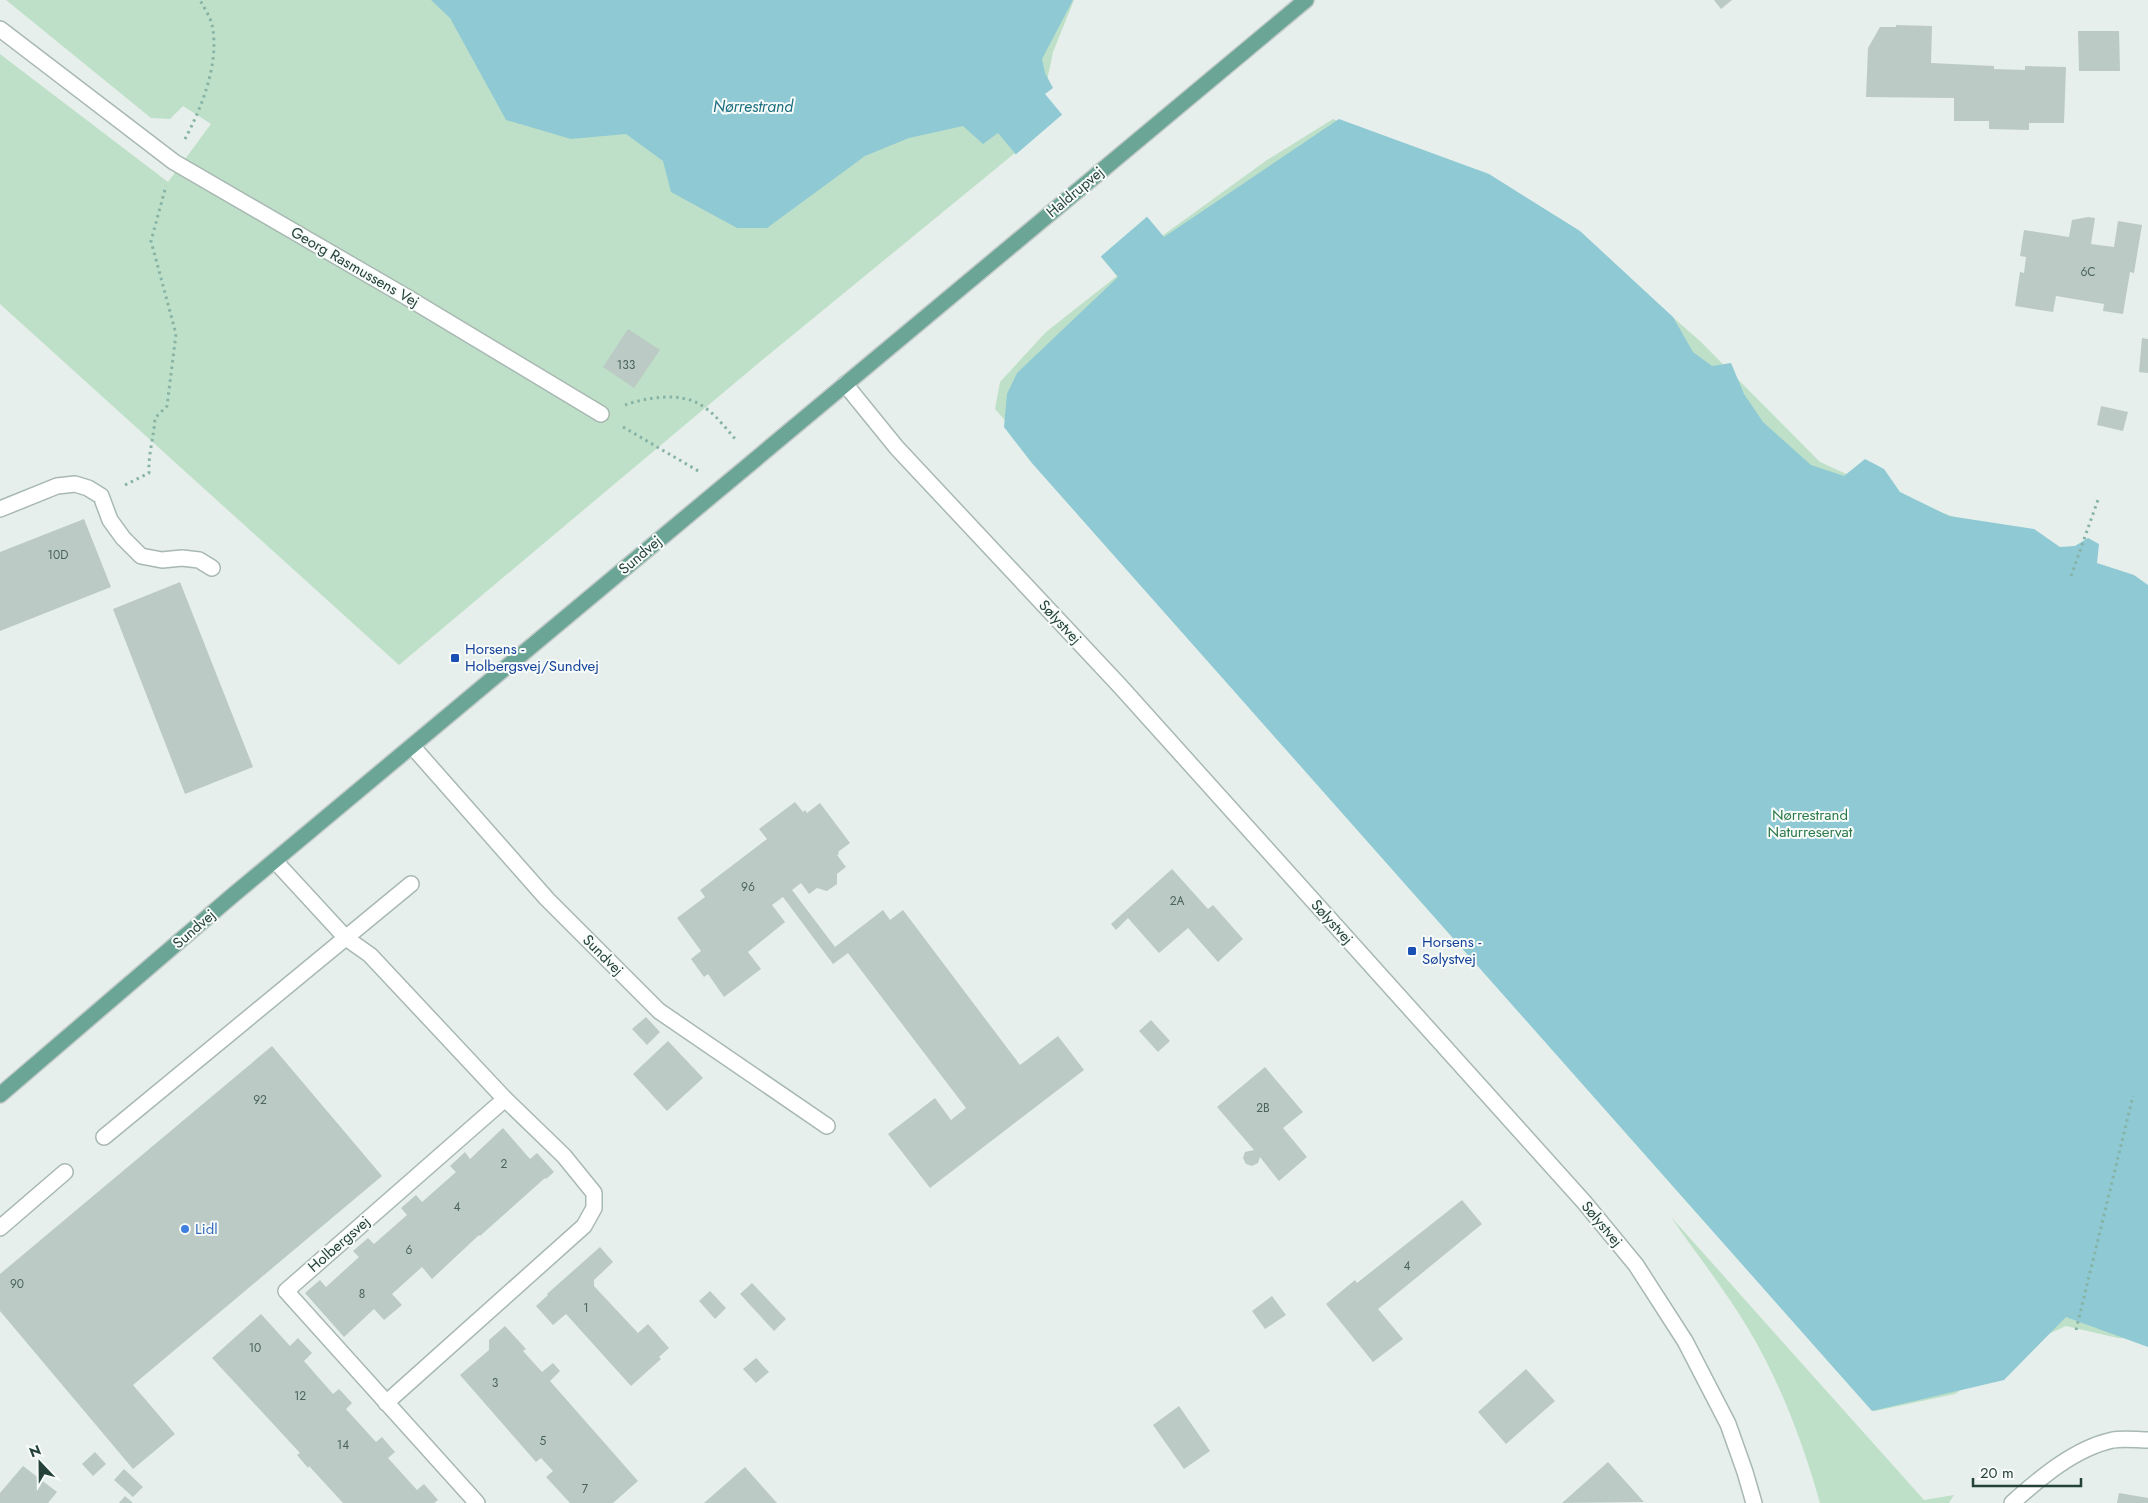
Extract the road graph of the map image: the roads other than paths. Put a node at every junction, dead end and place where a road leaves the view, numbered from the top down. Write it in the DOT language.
graph roads {
  1 [pos="1306,0"];
  2 [pos="0,29"];
  3 [pos="846,384"];
  4 [pos="601,414"];
  5 [pos="0,509"];
  6 [pos="212,568"];
  7 [pos="412,746"];
  8 [pos="275,861"];
  9 [pos="411,884"];
  10 [pos="346,938"];
  11 [pos="0,1095"];
  12 [pos="505,1099"];
  13 [pos="827,1126"];
  14 [pos="104,1137"];
  15 [pos="65,1172"];
  16 [pos="0,1228"];
  17 [pos="386,1403"];
  18 [pos="2148,1440"];
  19 [pos="477,1503"];
  20 [pos="1754,1503"];
  21 [pos="2012,1503"];
  1 -- 3 [label="main road, Haldrupvej"];
  2 -- 4 [label="street, Georg Rasmussens Vej"];
  3 -- 7 [label="main road, Sundvej"];
  3 -- 20 [label="street, Sølystvej"];
  5 -- 6 [label="street"];
  7 -- 8 [label="main road, Sundvej"];
  7 -- 13 [label="street, Sundvej"];
  8 -- 10 [label="street"];
  8 -- 11 [label="main road, Sundvej"];
  9 -- 10 [label="street"];
  10 -- 12 [label="street"];
  10 -- 14 [label="street"];
  12 -- 17 [label="street"];
  12 -- 17 [label="street, Holbergsvej"];
  15 -- 16 [label="street"];
  17 -- 19 [label="street, Holbergsvej"];
  18 -- 21 [label="street"];
}
